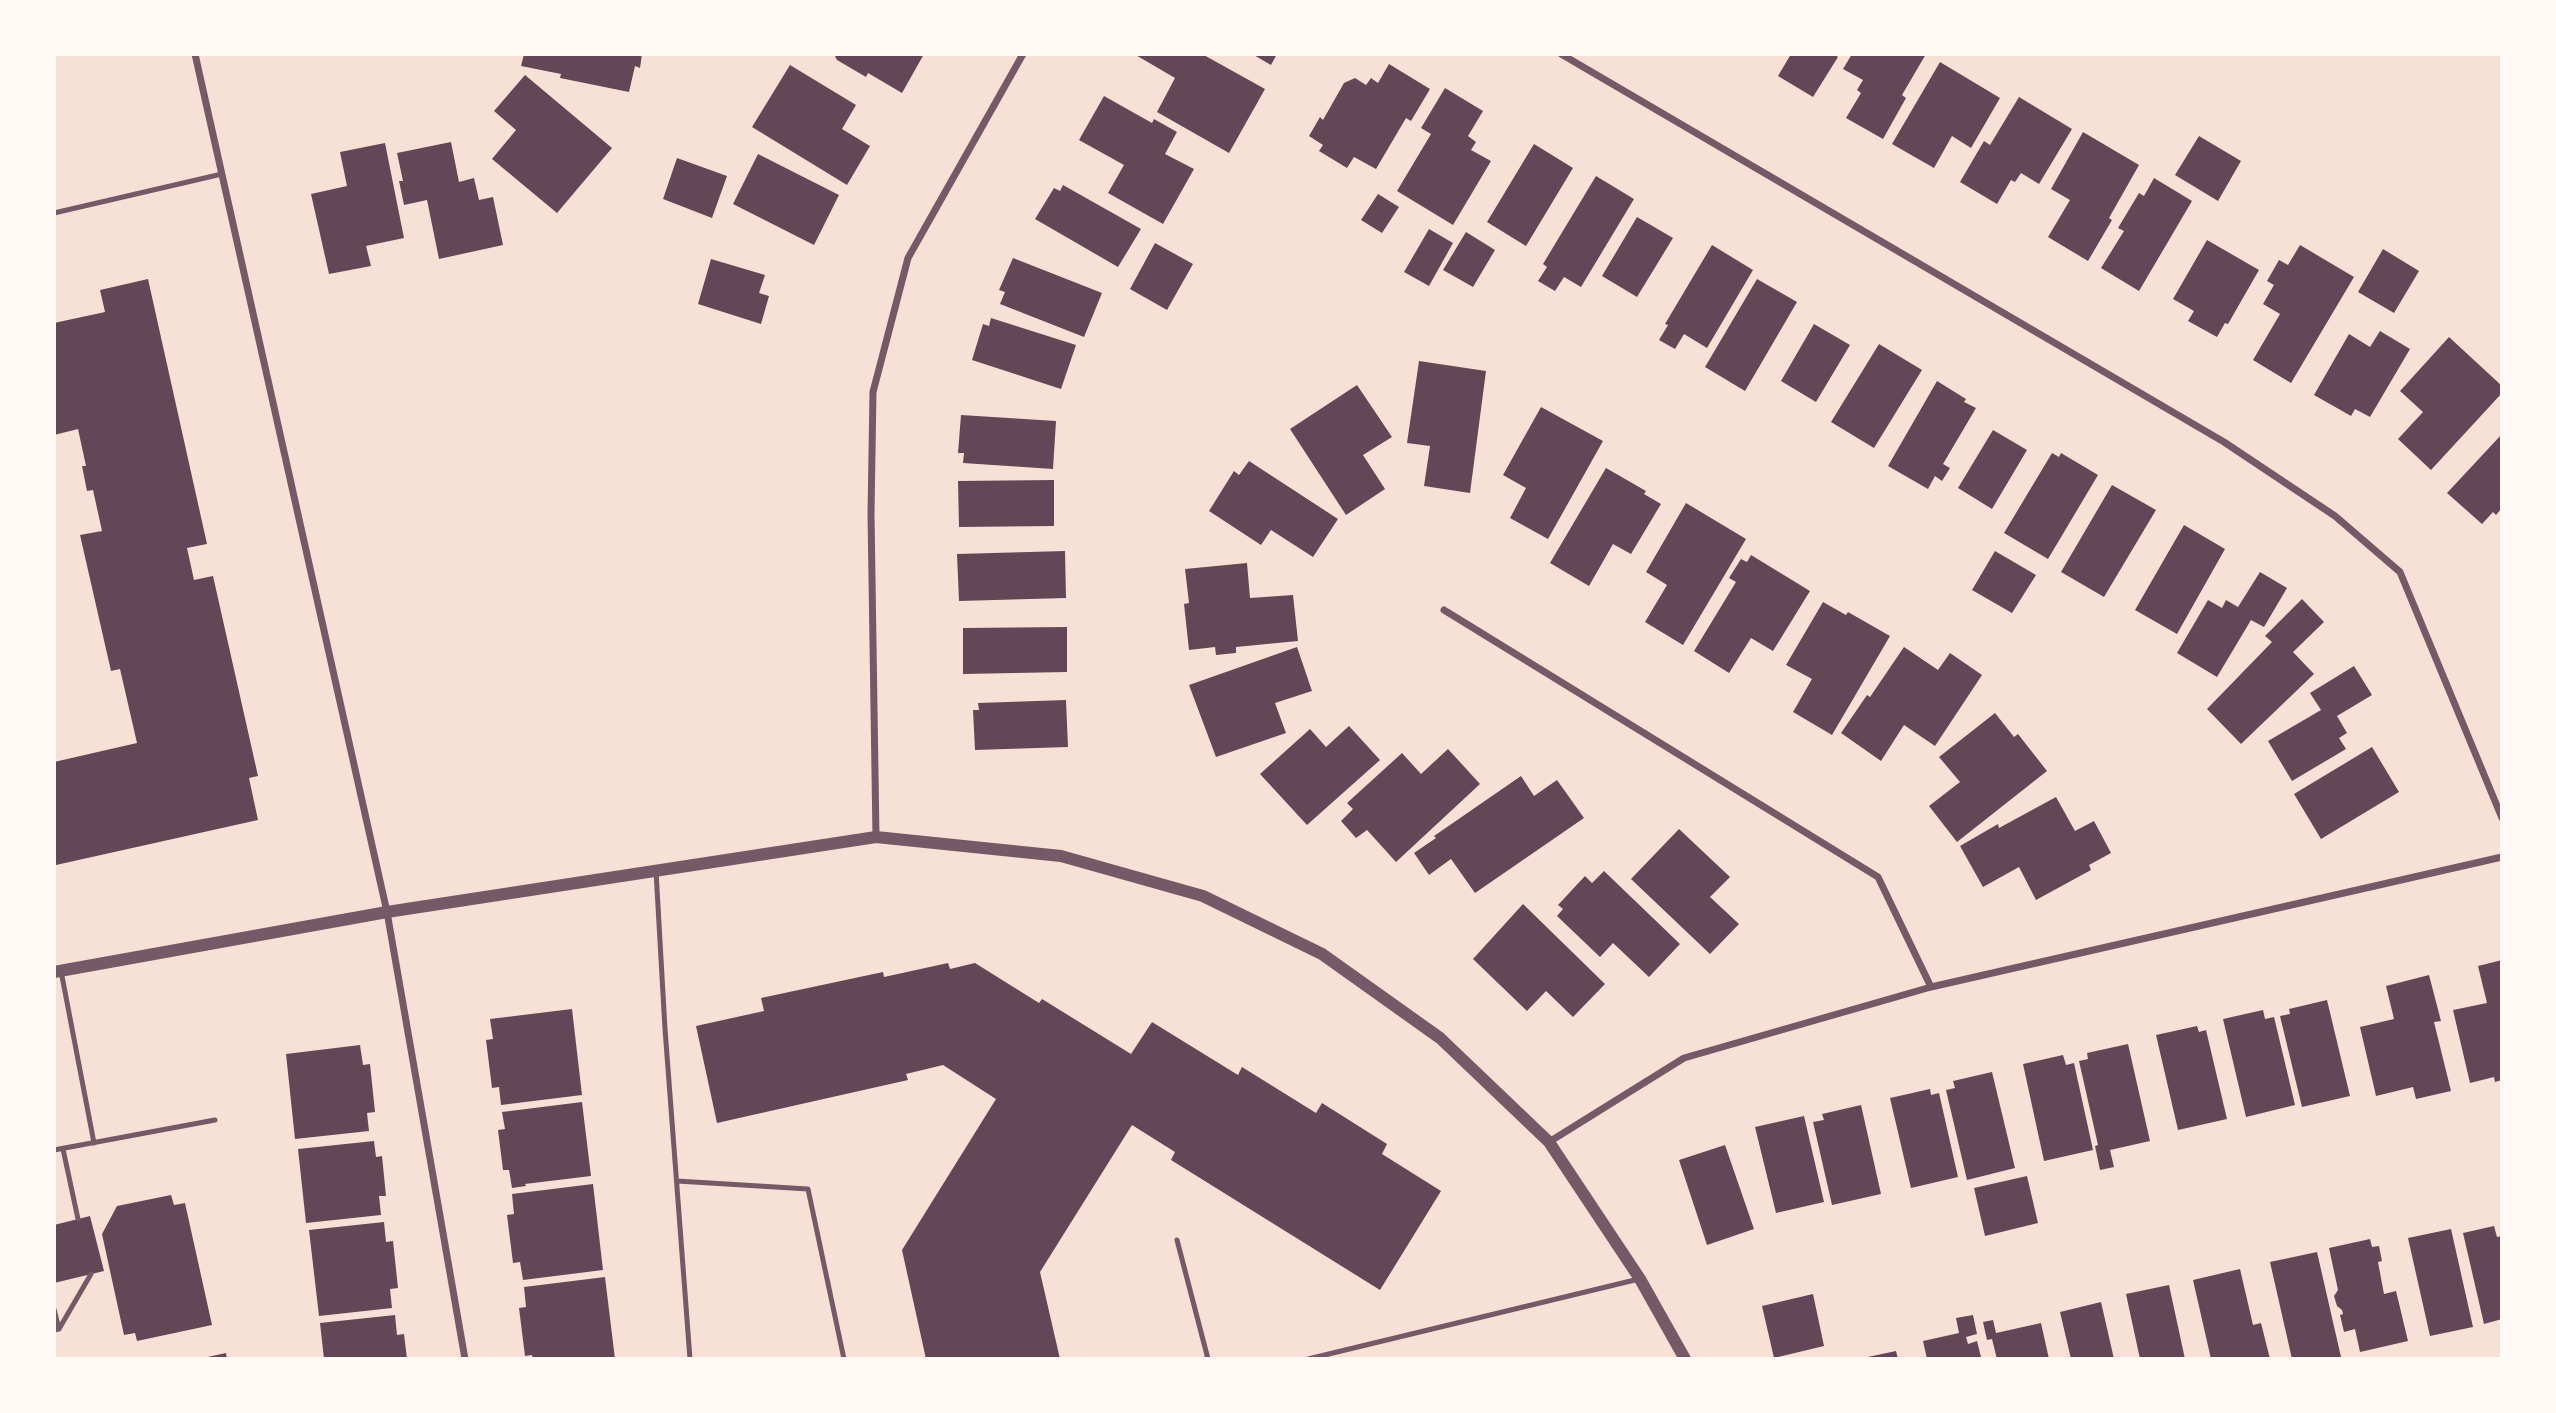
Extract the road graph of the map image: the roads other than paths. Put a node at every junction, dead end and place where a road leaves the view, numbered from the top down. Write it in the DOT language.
graph roads {
  1 [pos="195,54"];
  2 [pos="1023,54"];
  3 [pos="1560,54"];
  4 [pos="222,174"];
  5 [pos="54,213"];
  6 [pos="1444,610"];
  7 [pos="2502,818"];
  8 [pos="876,837"];
  9 [pos="2502,857"];
  10 [pos="656,871"];
  11 [pos="387,912"];
  12 [pos="57,971"];
  13 [pos="1931,987"];
  14 [pos="215,1121"];
  15 [pos="1549,1142"];
  16 [pos="94,1143"];
  17 [pos="63,1149"];
  18 [pos="54,1150"];
  19 [pos="677,1181"];
  20 [pos="78,1219"];
  21 [pos="1177,1240"];
  22 [pos="91,1274"];
  23 [pos="1640,1279"];
  24 [pos="54,1309"];
  25 [pos="57,1330"];
  26 [pos="465,1359"];
  27 [pos="690,1359"];
  28 [pos="844,1359"];
  29 [pos="1209,1359"];
  30 [pos="1308,1359"];
  31 [pos="1685,1359"];
  1 -- 4 [label="street"];
  2 -- 8 [label="street"];
  3 -- 7 [label="street"];
  4 -- 5 [label="lane"];
  4 -- 11 [label="street"];
  6 -- 13 [label="street"];
  8 -- 10 [label="street"];
  8 -- 15 [label="street"];
  9 -- 13 [label="street"];
  10 -- 11 [label="street"];
  10 -- 19 [label="lane"];
  11 -- 12 [label="street"];
  11 -- 26 [label="street"];
  12 -- 16 [label="lane"];
  13 -- 15 [label="street"];
  14 -- 16 [label="lane"];
  15 -- 23 [label="street"];
  16 -- 17 [label="lane"];
  17 -- 18 [label="lane"];
  17 -- 20 [label="lane"];
  19 -- 27 [label="lane"];
  19 -- 28 [label="lane"];
  21 -- 29 [label="lane"];
  22 -- 25 [label="lane"];
  23 -- 30 [label="lane"];
  23 -- 31 [label="street"];
  24 -- 25 [label="lane"];
}
